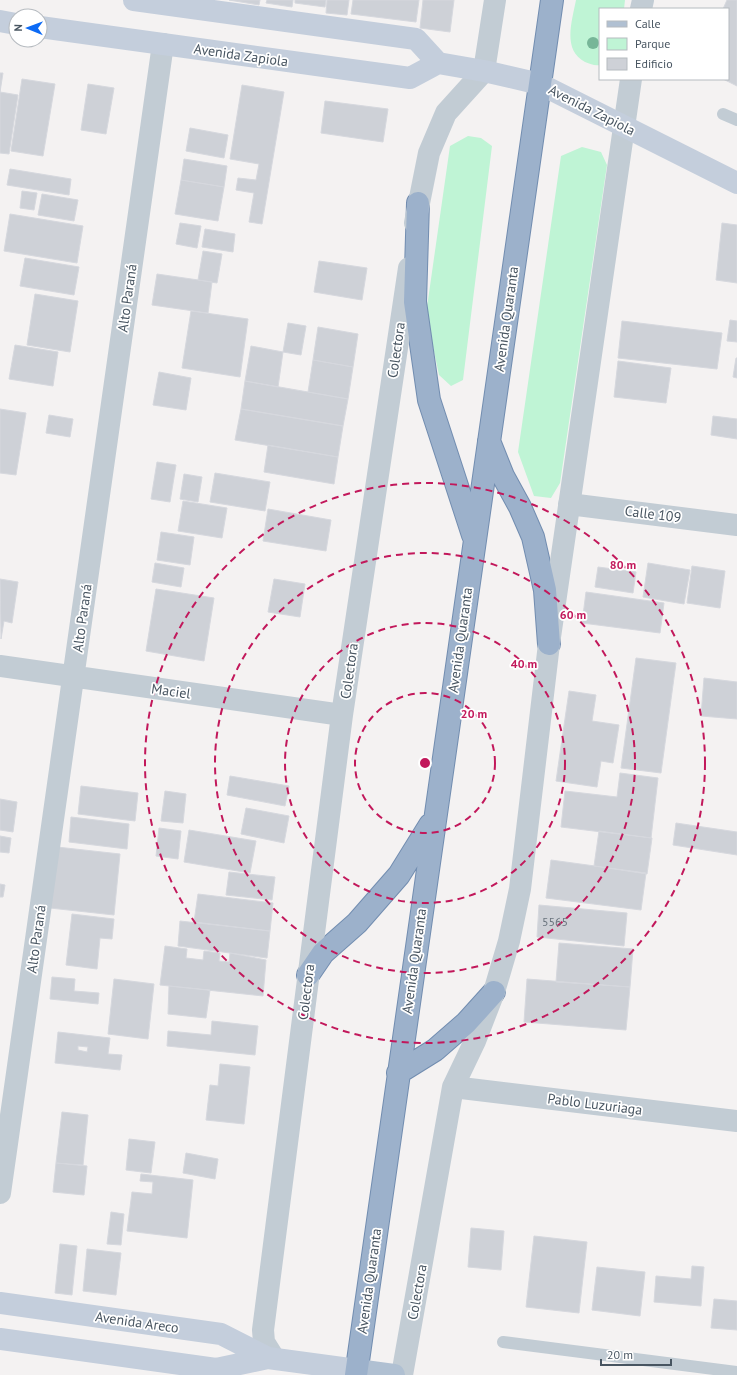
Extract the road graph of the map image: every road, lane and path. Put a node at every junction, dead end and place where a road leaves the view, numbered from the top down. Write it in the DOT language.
graph roads {
  1 [pos="134,0"];
  2 [pos="495,0"];
  3 [pos="552,0"];
  4 [pos="169,2"];
  5 [pos="48,28"];
  6 [pos="163,44"];
  7 [pos="438,63"];
  8 [pos="484,70"];
  9 [pos="631,80"];
  10 [pos="540,84"];
  11 [pos="724,114"];
  12 [pos="737,120"];
  13 [pos="624,126"];
  14 [pos="737,183"];
  15 [pos="418,203"];
  16 [pos="489,440"];
  17 [pos="569,504"];
  18 [pos="737,525"];
  19 [pos="475,539"];
  20 [pos="549,644"];
  21 [pos="0,666"];
  22 [pos="74,677"];
  23 [pos="342,715"];
  24 [pos="434,818"];
  25 [pos="308,975"];
  26 [pos="494,992"];
  27 [pos="398,1073"];
  28 [pos="452,1088"];
  29 [pos="737,1121"];
  30 [pos="0,1193"];
  31 [pos="0,1303"];
  32 [pos="0,1339"];
  33 [pos="503,1342"];
  34 [pos="282,1363"];
  35 [pos="329,1370"];
  36 [pos="356,1372"];
  37 [pos="737,1372"];
  38 [pos="394,1375"];
  39 [pos="402,1375"];
  1 -- 4 [label="main road"];
  2 -- 8 [label="street"];
  3 -- 10 [label="highway, Avenida Quaranta"];
  4 -- 7 [label="main road"];
  5 -- 6 [label="main road, Avenida Zapiola"];
  6 -- 7 [label="main road, Avenida Zapiola"];
  6 -- 22 [label="street, Alto Paraná"];
  7 -- 8 [label="main road, Avenida Zapiola"];
  8 -- 10 [label="main road, Avenida Zapiola"];
  8 -- 15 [label="street, Colectora"];
  9 -- 13 [label="street, Colectora"];
  10 -- 13 [label="main road, Avenida Zapiola"];
  10 -- 16 [label="highway, Avenida Quaranta"];
  11 -- 12 [label="lane"];
  13 -- 14 [label="main road, Avenida Zapiola"];
  13 -- 17 [label="street, Colectora"];
  15 -- 19 [label="highway"];
  15 -- 23 [label="street, Colectora"];
  16 -- 19 [label="highway, Avenida Quaranta"];
  16 -- 20 [label="highway"];
  17 -- 18 [label="street, Calle 109"];
  17 -- 20 [label="street, Colectora"];
  19 -- 24 [label="highway, Avenida Quaranta"];
  20 -- 26 [label="street, Colectora"];
  21 -- 22 [label="street, Maciel"];
  22 -- 23 [label="street, Maciel"];
  22 -- 30 [label="street, Alto Paraná"];
  23 -- 25 [label="street, Colectora"];
  24 -- 25 [label="highway"];
  24 -- 27 [label="highway, Avenida Quaranta"];
  25 -- 34 [label="street, Colectora"];
  26 -- 27 [label="highway"];
  26 -- 28 [label="street, Colectora"];
  27 -- 36 [label="highway, Avenida Quaranta"];
  28 -- 29 [label="street, Pablo Luzuriaga"];
  28 -- 39 [label="street, Colectora"];
  31 -- 34 [label="main road, Avenida Areco"];
  32 -- 34 [label="main road, Avenida Areco"];
  33 -- 37 [label="lane"];
  34 -- 35 [label="main road, Avenida Areco"];
  35 -- 36 [label="main road, Avenida Areco"];
  36 -- 38 [label="main road"];
}
